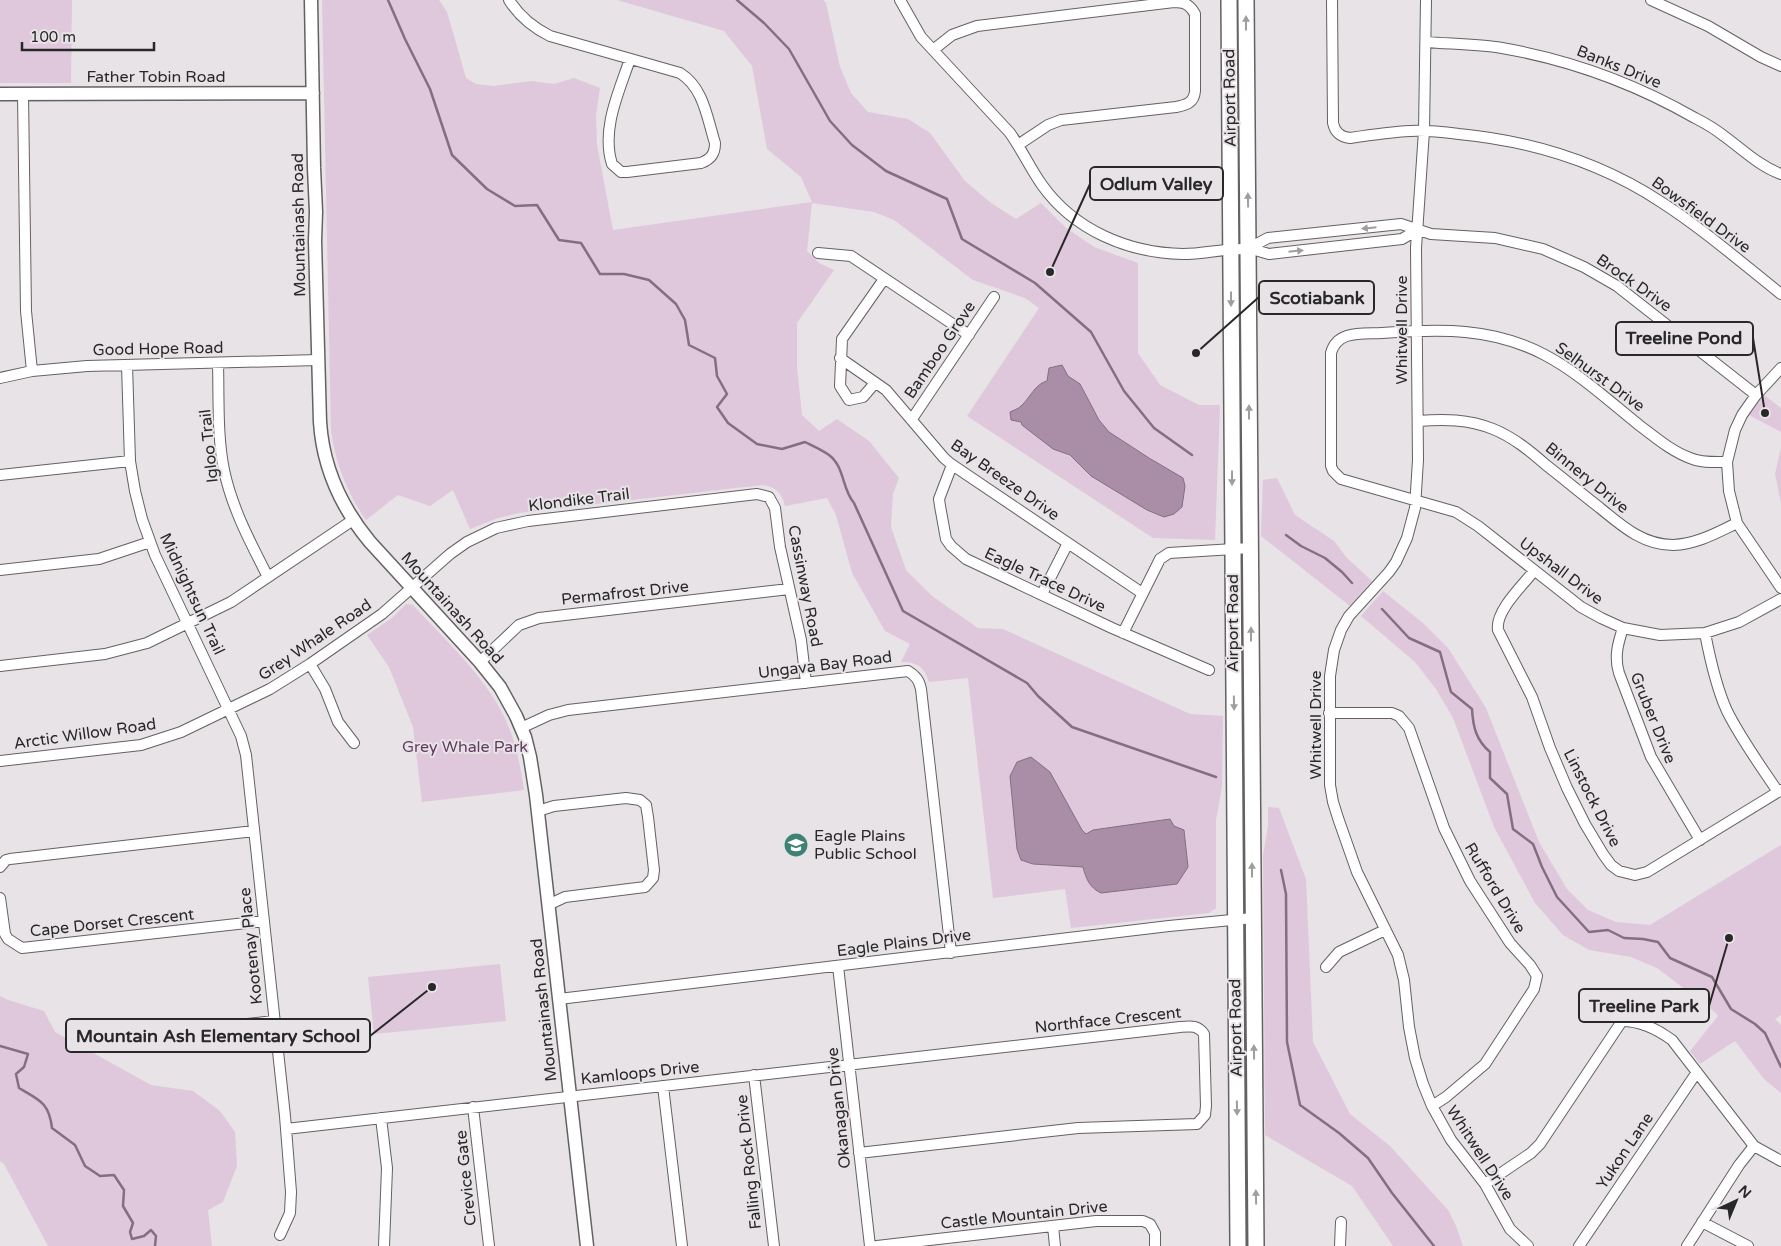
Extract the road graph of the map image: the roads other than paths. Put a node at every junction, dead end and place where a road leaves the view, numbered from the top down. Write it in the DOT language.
graph roads {
  1 [pos="311,0"];
  2 [pos="510,0"];
  3 [pos="900,0"];
  4 [pos="1229,0"];
  5 [pos="1246,0"];
  6 [pos="1332,0"];
  7 [pos="1426,0"];
  8 [pos="1651,0"];
  9 [pos="1426,42"];
  10 [pos="933,50"];
  11 [pos="630,59"];
  12 [pos="1781,66"];
  13 [pos="313,93"];
  14 [pos="0,94"];
  15 [pos="23,94"];
  16 [pos="1424,131"];
  17 [pos="1018,145"];
  18 [pos="1781,174"];
  19 [pos="1417,230"];
  20 [pos="1249,248"];
  21 [pos="1231,250"];
  22 [pos="818,253"];
  23 [pos="884,279"];
  24 [pos="1781,294"];
  25 [pos="994,297"];
  26 [pos="1417,330"];
  27 [pos="969,335"];
  28 [pos="840,358"];
  29 [pos="318,360"];
  30 [pos="218,363"];
  31 [pos="127,365"];
  32 [pos="1781,368"];
  33 [pos="32,371"];
  34 [pos="0,378"];
  35 [pos="875,383"];
  36 [pos="1756,395"];
  37 [pos="912,419"];
  38 [pos="1418,421"];
  39 [pos="130,461"];
  40 [pos="1727,462"];
  41 [pos="952,465"];
  42 [pos="0,475"];
  43 [pos="769,497"];
  44 [pos="1416,500"];
  45 [pos="353,520"];
  46 [pos="1738,523"];
  47 [pos="150,542"];
  48 [pos="1068,543"];
  49 [pos="1250,548"];
  50 [pos="1233,549"];
  51 [pos="0,570"];
  52 [pos="1534,571"];
  53 [pos="268,577"];
  54 [pos="412,588"];
  55 [pos="1781,588"];
  56 [pos="789,590"];
  57 [pos="1142,593"];
  58 [pos="1042,594"];
  59 [pos="1781,598"];
  60 [pos="188,624"];
  61 [pos="1623,628"];
  62 [pos="1123,633"];
  63 [pos="1705,633"];
  64 [pos="480,662"];
  65 [pos="310,664"];
  66 [pos="0,666"];
  67 [pos="1210,670"];
  68 [pos="806,683"];
  69 [pos="229,710"];
  70 [pos="1329,714"];
  71 [pos="521,728"];
  72 [pos="354,743"];
  73 [pos="0,761"];
  74 [pos="1779,791"];
  75 [pos="538,810"];
  76 [pos="254,831"];
  77 [pos="1700,840"];
  78 [pos="0,867"];
  79 [pos="0,898"];
  80 [pos="548,904"];
  81 [pos="1253,918"];
  82 [pos="1235,920"];
  83 [pos="264,921"];
  84 [pos="1385,930"];
  85 [pos="951,953"];
  86 [pos="838,966"];
  87 [pos="1326,967"];
  88 [pos="559,999"];
  89 [pos="274,1021"];
  90 [pos="143,1040"];
  91 [pos="850,1065"];
  92 [pos="1697,1072"];
  93 [pos="754,1076"];
  94 [pos="663,1086"];
  95 [pos="570,1096"];
  96 [pos="1432,1106"];
  97 [pos="473,1107"];
  98 [pos="381,1118"];
  99 [pos="286,1129"];
  100 [pos="1754,1146"];
  101 [pos="859,1153"];
  102 [pos="1781,1161"];
  103 [pos="1486,1184"];
  104 [pos="1341,1222"];
  105 [pos="1702,1222"];
  106 [pos="1053,1226"];
  107 [pos="280,1235"];
  108 [pos="962,1241"];
  109 [pos="384,1246"];
  110 [pos="489,1246"];
  111 [pos="587,1246"];
  112 [pos="682,1246"];
  113 [pos="774,1246"];
  114 [pos="870,1246"];
  115 [pos="877,1246"];
  116 [pos="1055,1246"];
  117 [pos="1155,1246"];
  118 [pos="1238,1246"];
  119 [pos="1256,1246"];
  120 [pos="1340,1246"];
  121 [pos="1528,1246"];
  122 [pos="1579,1246"];
  123 [pos="1686,1246"];
  124 [pos="1748,1246"];
  1 -- 13 [label="street, Mountainash Road"];
  2 -- 11 [label="street"];
  3 -- 10 [label="street, Brock Drive"];
  4 -- 21 [label="main road, Airport Road"];
  20 -- 5 [label="main road, Airport Road, one-way"];
  6 -- 16 [label="street, Bowsfield Drive"];
  7 -- 9 [label="street, Whitwell Drive"];
  8 -- 12 [label="street"];
  9 -- 16 [label="street, Whitwell Drive"];
  9 -- 18 [label="street, Banks Drive"];
  10 -- 17 [label="street, Brock Drive"];
  10 -- 17 [label="street"];
  11 -- 11 [label="street"];
  13 -- 15 [label="street, Father Tobin Road"];
  13 -- 29 [label="street, Mountainash Road"];
  14 -- 15 [label="street, Father Tobin Road"];
  15 -- 33 [label="street"];
  16 -- 19 [label="street, Whitwell Drive"];
  16 -- 24 [label="street, Bowsfield Drive"];
  17 -- 21 [label="street, Brock Drive"];
  20 -- 19 [label="street, Brock Drive, one-way"];
  19 -- 20 [label="street, Brock Drive, one-way"];
  19 -- 26 [label="street, Whitwell Drive"];
  19 -- 36 [label="street, Brock Drive"];
  20 -- 21 [label="street, Brock Drive"];
  49 -- 20 [label="main road, Airport Road, one-way"];
  21 -- 50 [label="main road, Airport Road, one-way"];
  22 -- 23 [label="street"];
  23 -- 27 [label="street"];
  23 -- 28 [label="street"];
  25 -- 27 [label="street, Bamboo Grove"];
  26 -- 38 [label="street, Whitwell Drive"];
  26 -- 40 [label="street, Selhurst Drive"];
  26 -- 44 [label="street, Selhurst Drive"];
  27 -- 37 [label="street, Bamboo Grove"];
  28 -- 35 [label="street, Bay Breeze Drive"];
  28 -- 35 [label="street"];
  29 -- 30 [label="street, Good Hope Road"];
  29 -- 45 [label="street, Mountainash Road"];
  30 -- 31 [label="street, Good Hope Road"];
  30 -- 53 [label="street, Igloo Trail"];
  31 -- 33 [label="street, Good Hope Road"];
  31 -- 39 [label="street, Midnightsun Trail"];
  32 -- 36 [label="street"];
  33 -- 34 [label="street, Good Hope Road"];
  35 -- 37 [label="street, Bay Breeze Drive"];
  36 -- 40 [label="street"];
  37 -- 41 [label="street, Bay Breeze Drive"];
  38 -- 44 [label="street, Whitwell Drive"];
  38 -- 46 [label="street, Binnery Drive"];
  39 -- 42 [label="street"];
  39 -- 47 [label="street, Midnightsun Trail"];
  40 -- 46 [label="street"];
  41 -- 48 [label="street, Bay Breeze Drive"];
  41 -- 58 [label="street, Eagle Trace Drive"];
  43 -- 54 [label="street, Klondike Trail"];
  43 -- 56 [label="street, Cassinway Road"];
  44 -- 52 [label="street, Upshall Drive"];
  44 -- 70 [label="street, Whitwell Drive"];
  45 -- 53 [label="street"];
  45 -- 54 [label="street, Mountainash Road"];
  46 -- 55 [label="street"];
  47 -- 51 [label="street"];
  47 -- 60 [label="street, Midnightsun Trail"];
  48 -- 57 [label="street, Bay Breeze Drive"];
  48 -- 58 [label="street"];
  49 -- 50 [label="street"];
  81 -- 49 [label="main road, Airport Road, one-way"];
  50 -- 57 [label="street"];
  50 -- 82 [label="main road, Airport Road, one-way"];
  52 -- 61 [label="street, Upshall Drive"];
  52 -- 77 [label="street, Linstock Drive"];
  53 -- 60 [label="street"];
  54 -- 64 [label="street, Mountainash Road"];
  54 -- 65 [label="street, Grey Whale Road"];
  56 -- 64 [label="street, Permafrost Drive"];
  56 -- 68 [label="street, Cassinway Road"];
  57 -- 62 [label="street"];
  58 -- 62 [label="street, Eagle Trace Drive"];
  59 -- 63 [label="street, Upshall Drive"];
  60 -- 66 [label="street"];
  60 -- 69 [label="street, Midnightsun Trail"];
  61 -- 63 [label="street, Upshall Drive"];
  61 -- 77 [label="street, Gruber Drive"];
  62 -- 67 [label="street, Eagle Trace Drive"];
  63 -- 74 [label="street"];
  64 -- 71 [label="street, Mountainash Road"];
  65 -- 69 [label="street, Grey Whale Road"];
  65 -- 72 [label="street"];
  68 -- 71 [label="street, Ungava Bay Road"];
  68 -- 85 [label="street, Ungava Bay Road"];
  69 -- 73 [label="street, Arctic Willow Road"];
  69 -- 76 [label="street, Midnightsun Trail"];
  70 -- 84 [label="street, Whitwell Drive"];
  70 -- 96 [label="street, Rufford Drive"];
  71 -- 75 [label="street, Mountainash Road"];
  74 -- 77 [label="street, Linstock Drive"];
  75 -- 80 [label="street, Mountainash Road"];
  75 -- 80 [label="street"];
  76 -- 78 [label="street"];
  76 -- 83 [label="street, Kootenay Place"];
  79 -- 83 [label="street, Cape Dorset Crescent"];
  80 -- 88 [label="street, Mountainash Road"];
  81 -- 82 [label="street, Eagle Plains Drive"];
  119 -- 81 [label="main road, Airport Road, one-way"];
  82 -- 85 [label="street, Eagle Plains Drive"];
  82 -- 118 [label="main road, Airport Road, one-way"];
  83 -- 89 [label="street, Kootenay Place"];
  84 -- 87 [label="street"];
  84 -- 96 [label="street, Whitwell Drive"];
  85 -- 86 [label="street, Eagle Plains Drive"];
  86 -- 88 [label="street, Eagle Plains Drive"];
  86 -- 91 [label="street, Okanagan Drive"];
  88 -- 95 [label="street, Mountainash Road"];
  89 -- 90 [label="street"];
  89 -- 99 [label="street, Kootenay Place"];
  91 -- 93 [label="street, Kamloops Drive"];
  91 -- 101 [label="street, Okanagan Drive"];
  91 -- 101 [label="street, Northface Crescent"];
  92 -- 100 [label="street"];
  92 -- 103 [label="street"];
  92 -- 122 [label="street, Yukon Lane"];
  93 -- 94 [label="street, Kamloops Drive"];
  93 -- 113 [label="street, Falling Rock Drive"];
  94 -- 95 [label="street, Kamloops Drive"];
  94 -- 112 [label="street"];
  95 -- 97 [label="street, Kamloops Drive"];
  95 -- 111 [label="street, Mountainash Road"];
  96 -- 103 [label="street, Whitwell Drive"];
  97 -- 98 [label="street, Kamloops Drive"];
  97 -- 110 [label="street, Crevice Gate"];
  98 -- 99 [label="street, Kamloops Drive"];
  98 -- 109 [label="street"];
  99 -- 107 [label="street, Kootenay Place"];
  100 -- 102 [label="street"];
  100 -- 105 [label="street"];
  101 -- 114 [label="street, Okanagan Drive"];
  103 -- 121 [label="street, Whitwell Drive"];
  104 -- 120 [label="street"];
  105 -- 123 [label="street"];
  105 -- 124 [label="street"];
  106 -- 108 [label="street, Castle Mountain Drive"];
  106 -- 116 [label="street"];
  106 -- 117 [label="street, Castle Mountain Drive"];
  108 -- 115 [label="street, Castle Mountain Drive"];
}
